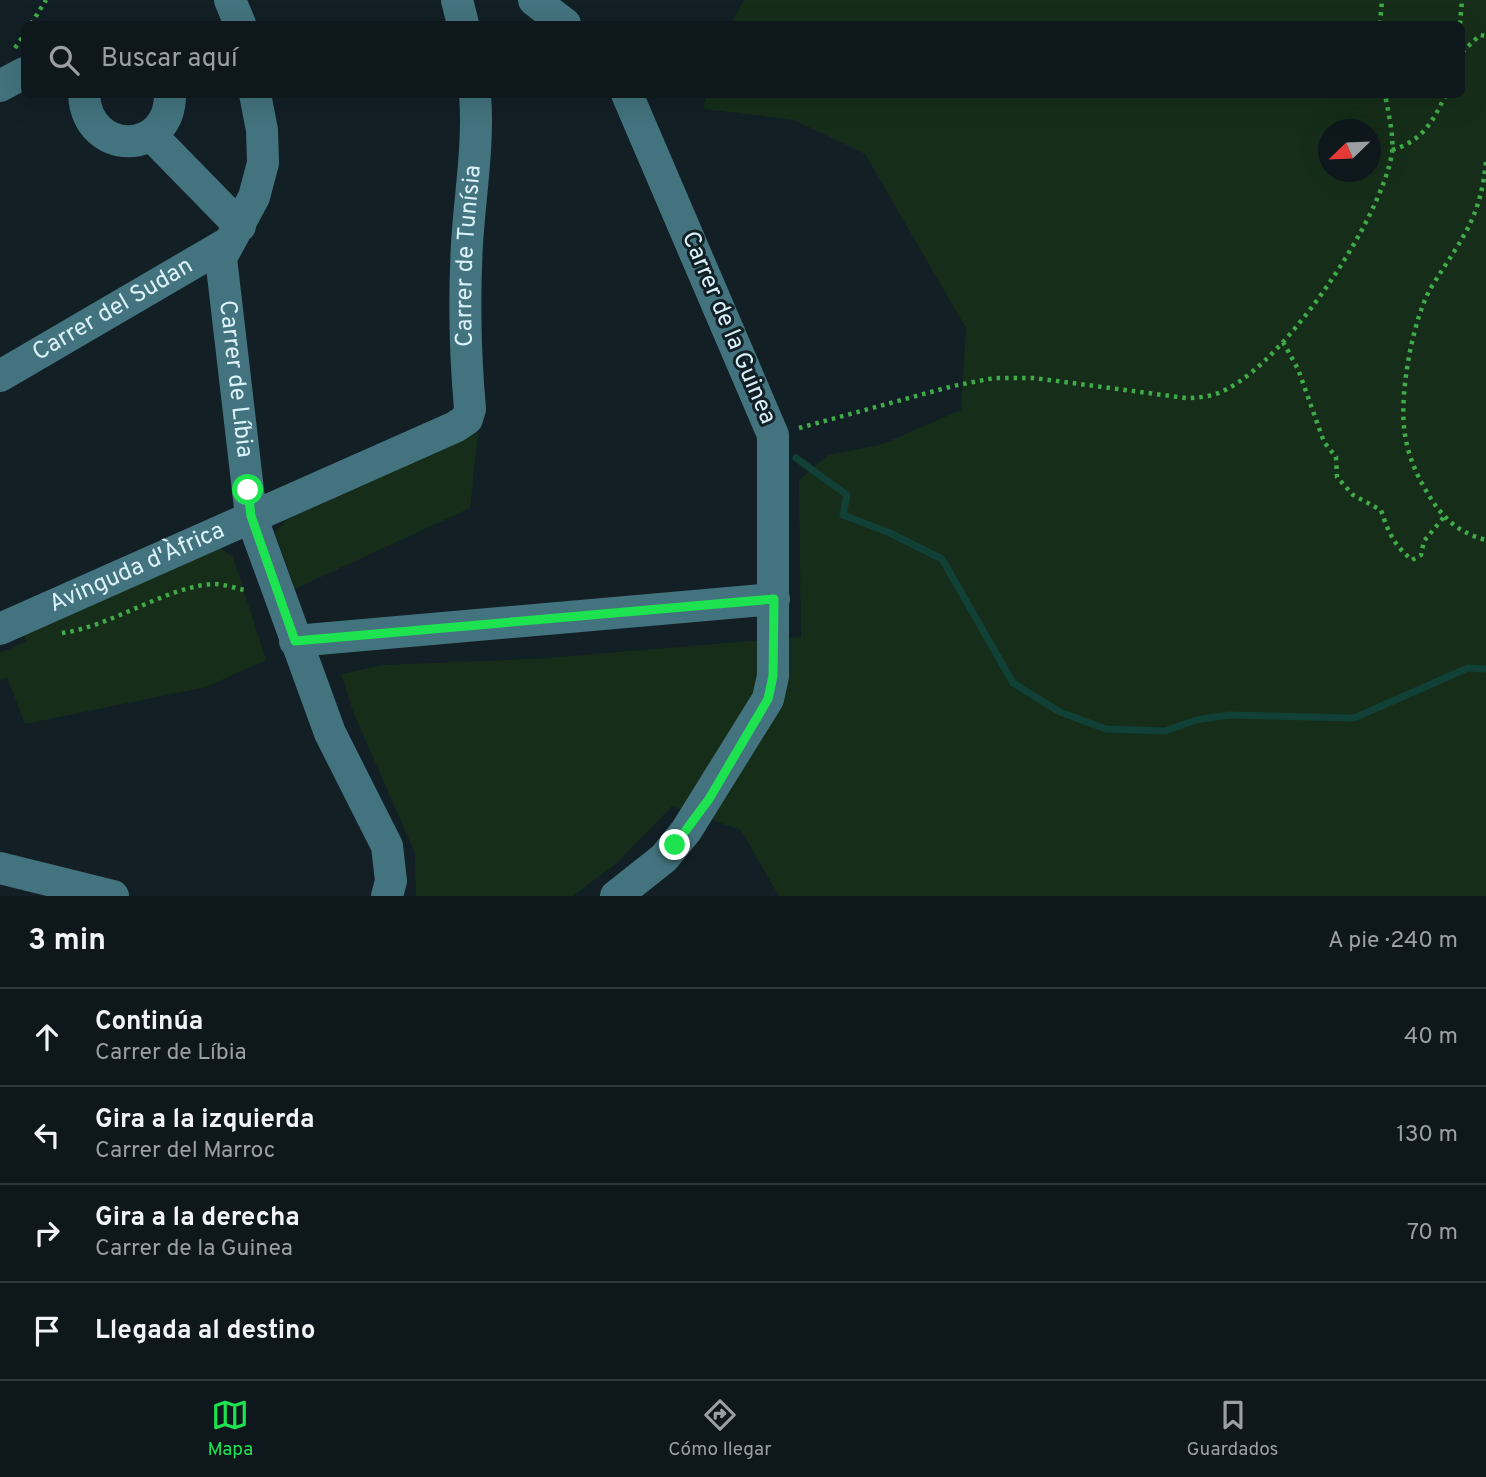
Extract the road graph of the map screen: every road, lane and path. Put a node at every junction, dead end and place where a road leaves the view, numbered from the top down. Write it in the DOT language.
graph roads {
  1 [pos="46,0"];
  2 [pos="230,0"];
  3 [pos="457,0"];
  4 [pos="534,0"];
  5 [pos="1382,0"];
  6 [pos="1462,0"];
  7 [pos="33,21"];
  8 [pos="239,21"];
  9 [pos="462,21"];
  10 [pos="561,21"];
  11 [pos="1380,21"];
  12 [pos="1460,21"];
  13 [pos="1486,36"];
  14 [pos="1465,48"];
  15 [pos="21,75"];
  16 [pos="0,86"];
  17 [pos="84,98"];
  18 [pos="170,98"];
  19 [pos="257,98"];
  20 [pos="475,98"];
  21 [pos="629,98"];
  22 [pos="1386,98"];
  23 [pos="1444,98"];
  24 [pos="151,135"];
  25 [pos="1392,150"];
  26 [pos="1486,162"];
  27 [pos="233,235"];
  28 [pos="1283,342"];
  29 [pos="0,376"];
  30 [pos="467,419"];
  31 [pos="773,435"];
  32 [pos="251,516"];
  33 [pos="1444,517"];
  34 [pos="1486,540"];
  35 [pos="245,590"];
  36 [pos="774,599"];
  37 [pos="0,629"];
  38 [pos="51,633"];
  39 [pos="295,641"];
  40 [pos="0,868"];
  41 [pos="113,896"];
  42 [pos="387,896"];
  43 [pos="616,896"];
  1 -- 7 [label="path"];
  2 -- 8 [label="street"];
  3 -- 9 [label="street"];
  4 -- 10 [label="street"];
  5 -- 11 [label="path"];
  6 -- 12 [label="path"];
  13 -- 14 [label="path"];
  15 -- 16 [label="street"];
  17 -- 24 [label="street"];
  18 -- 24 [label="street"];
  19 -- 27 [label="street, Carrer de Líbia"];
  20 -- 30 [label="street, Carrer de Tunísia"];
  21 -- 31 [label="street, Carrer de la Guinea"];
  22 -- 25 [label="path"];
  23 -- 25 [label="path"];
  24 -- 27 [label="street"];
  25 -- 28 [label="path"];
  26 -- 33 [label="path"];
  27 -- 29 [label="street, Carrer del Sudan"];
  27 -- 32 [label="street, Carrer de Líbia"];
  28 -- 31 [label="path"];
  28 -- 33 [label="path"];
  30 -- 32 [label="street, Avinguda d'Àfrica"];
  31 -- 36 [label="street, Carrer de la Guinea"];
  32 -- 37 [label="street, Avinguda d'Àfrica"];
  32 -- 39 [label="street, Carrer de Líbia"];
  33 -- 34 [label="path"];
  35 -- 38 [label="path"];
  36 -- 39 [label="street"];
  36 -- 43 [label="street, Carrer de la Guinea"];
  39 -- 42 [label="street, Carrer de Líbia"];
  40 -- 41 [label="street"];
}
